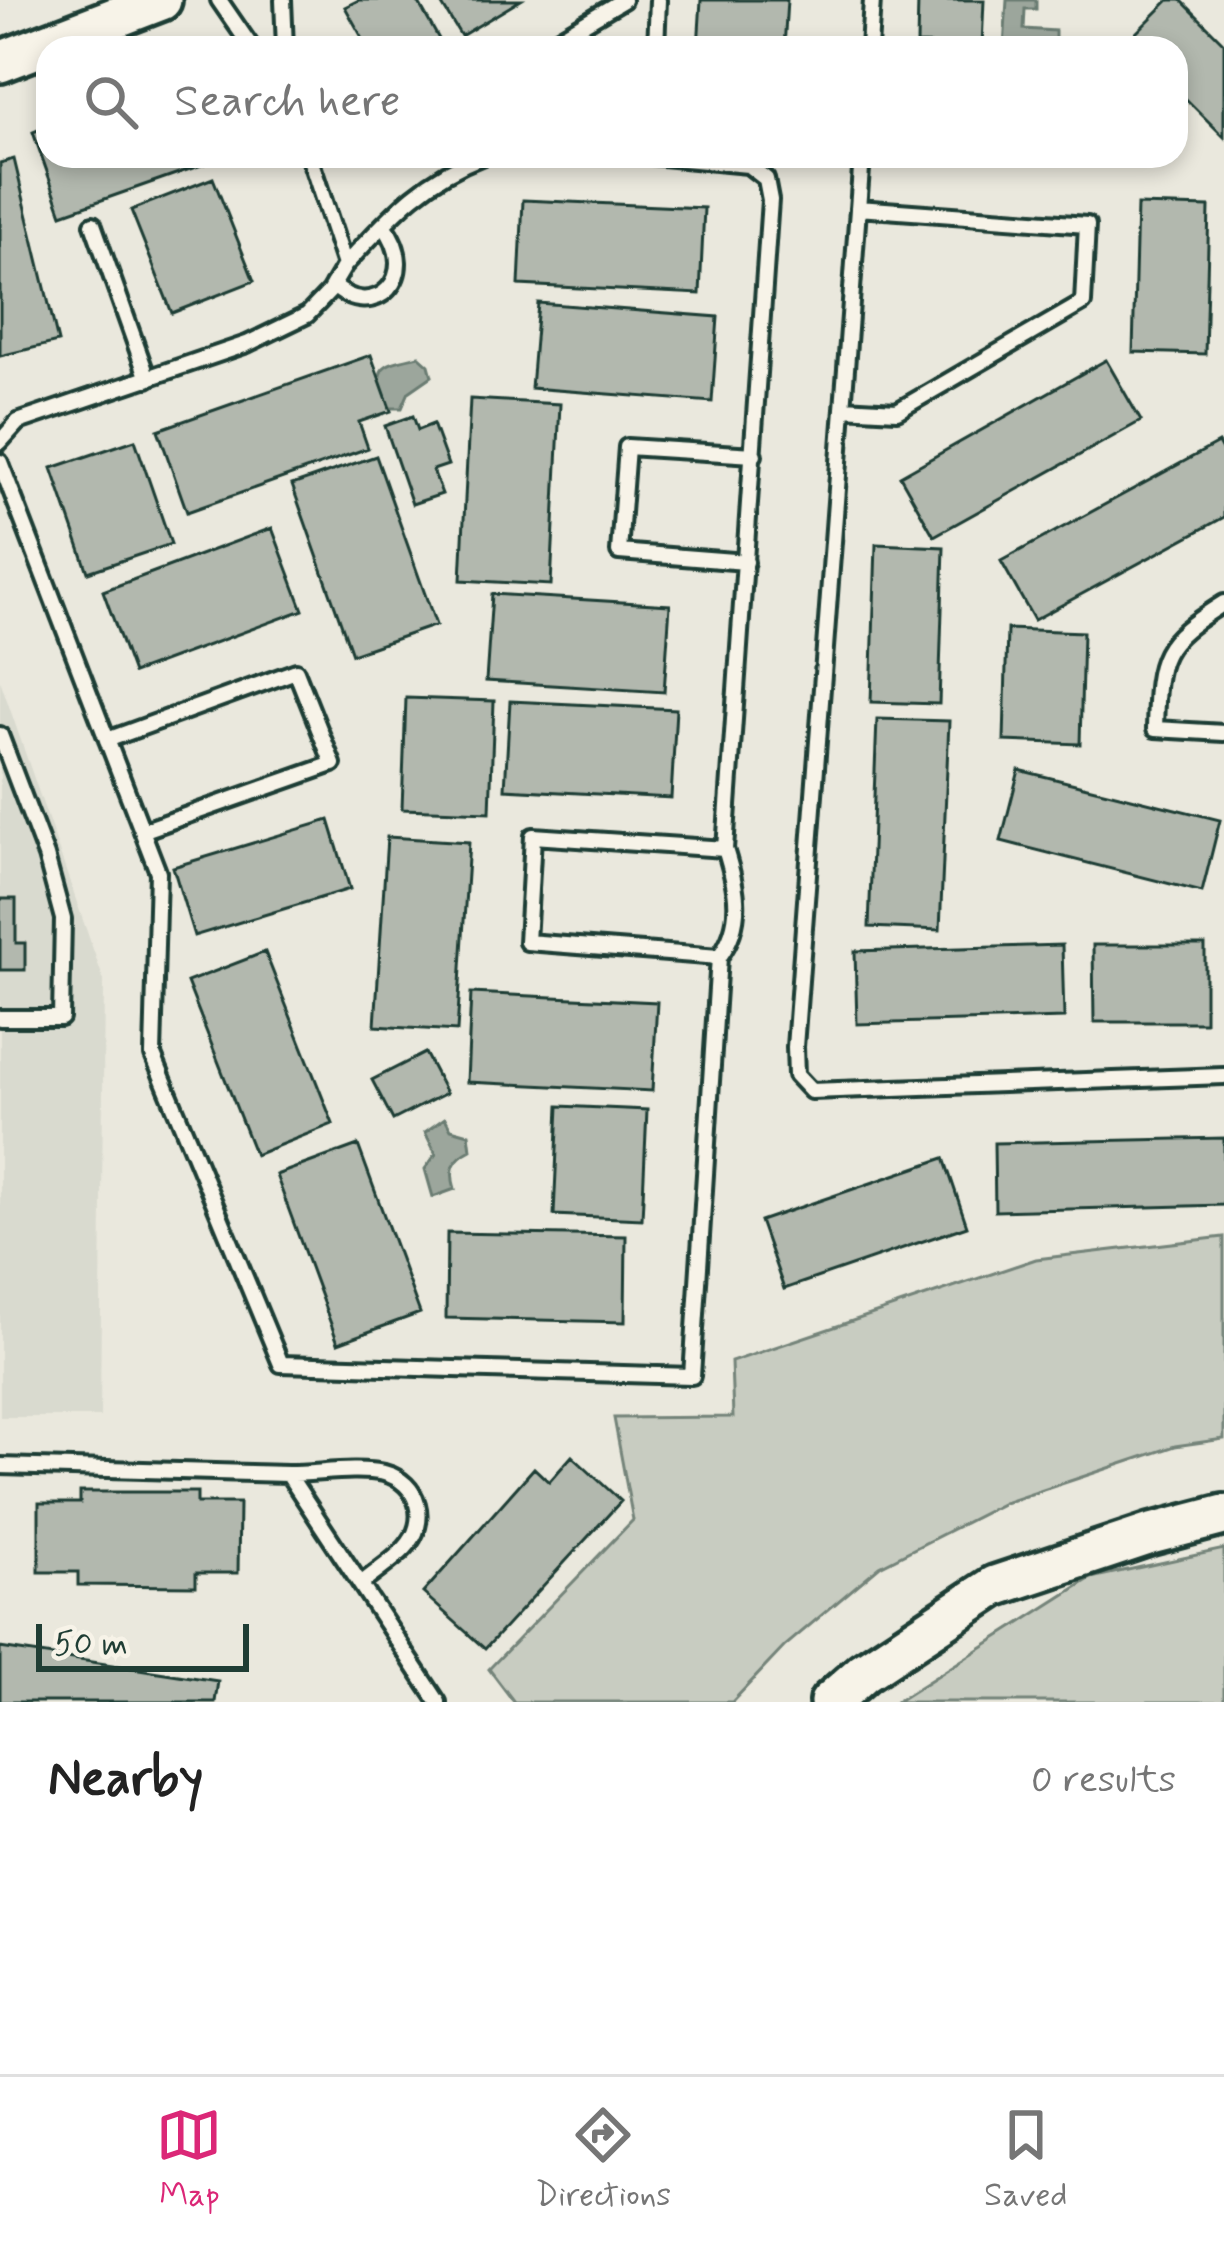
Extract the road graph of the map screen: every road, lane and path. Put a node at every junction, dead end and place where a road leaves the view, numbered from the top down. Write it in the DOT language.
graph roads {
  1 [pos="161,0"];
  2 [pos="220,0"];
  3 [pos="284,0"];
  4 [pos="623,0"];
  5 [pos="658,0"];
  6 [pos="872,0"];
  7 [pos="68,36"];
  8 [pos="244,36"];
  9 [pos="285,36"];
  10 [pos="562,36"];
  11 [pos="656,36"];
  12 [pos="870,36"];
  13 [pos="36,48"];
  14 [pos="0,62"];
  15 [pos="313,168"];
  16 [pos="452,168"];
  17 [pos="752,168"];
  18 [pos="861,168"];
  19 [pos="858,208"];
  20 [pos="93,224"];
  21 [pos="382,225"];
  22 [pos="345,266"];
  23 [pos="333,285"];
  24 [pos="148,379"];
  25 [pos="843,408"];
  26 [pos="0,442"];
  27 [pos="754,455"];
  28 [pos="0,462"];
  29 [pos="746,562"];
  30 [pos="1224,603"];
  31 [pos="1224,733"];
  32 [pos="0,735"];
  33 [pos="107,740"];
  34 [pos="142,831"];
  35 [pos="725,849"];
  36 [pos="719,957"];
  37 [pos="0,1018"];
  38 [pos="1224,1076"];
  39 [pos="0,1466"];
  40 [pos="288,1474"];
  41 [pos="1224,1515"];
  42 [pos="361,1584"];
  43 [pos="438,1702"];
  44 [pos="830,1702"];
  1 -- 7 [label="street"];
  2 -- 8 [label="lane"];
  3 -- 9 [label="lane"];
  4 -- 10 [label="lane"];
  5 -- 11 [label="lane"];
  6 -- 12 [label="lane"];
  13 -- 14 [label="street"];
  15 -- 22 [label="lane"];
  16 -- 21 [label="lane"];
  17 -- 27 [label="lane"];
  18 -- 19 [label="lane"];
  19 -- 25 [label="lane"];
  19 -- 25 [label="lane"];
  20 -- 24 [label="lane"];
  21 -- 22 [label="lane"];
  21 -- 23 [label="lane"];
  22 -- 23 [label="lane"];
  23 -- 24 [label="lane"];
  24 -- 26 [label="lane"];
  25 -- 38 [label="lane"];
  27 -- 29 [label="lane"];
  27 -- 29 [label="lane"];
  28 -- 33 [label="lane"];
  29 -- 35 [label="lane"];
  30 -- 31 [label="lane"];
  32 -- 37 [label="lane"];
  33 -- 34 [label="lane"];
  33 -- 34 [label="lane"];
  34 -- 36 [label="lane"];
  35 -- 36 [label="lane"];
  35 -- 36 [label="lane"];
  39 -- 40 [label="lane"];
  40 -- 42 [label="lane"];
  40 -- 42 [label="lane"];
  41 -- 44 [label="street"];
  42 -- 43 [label="lane"];
}
